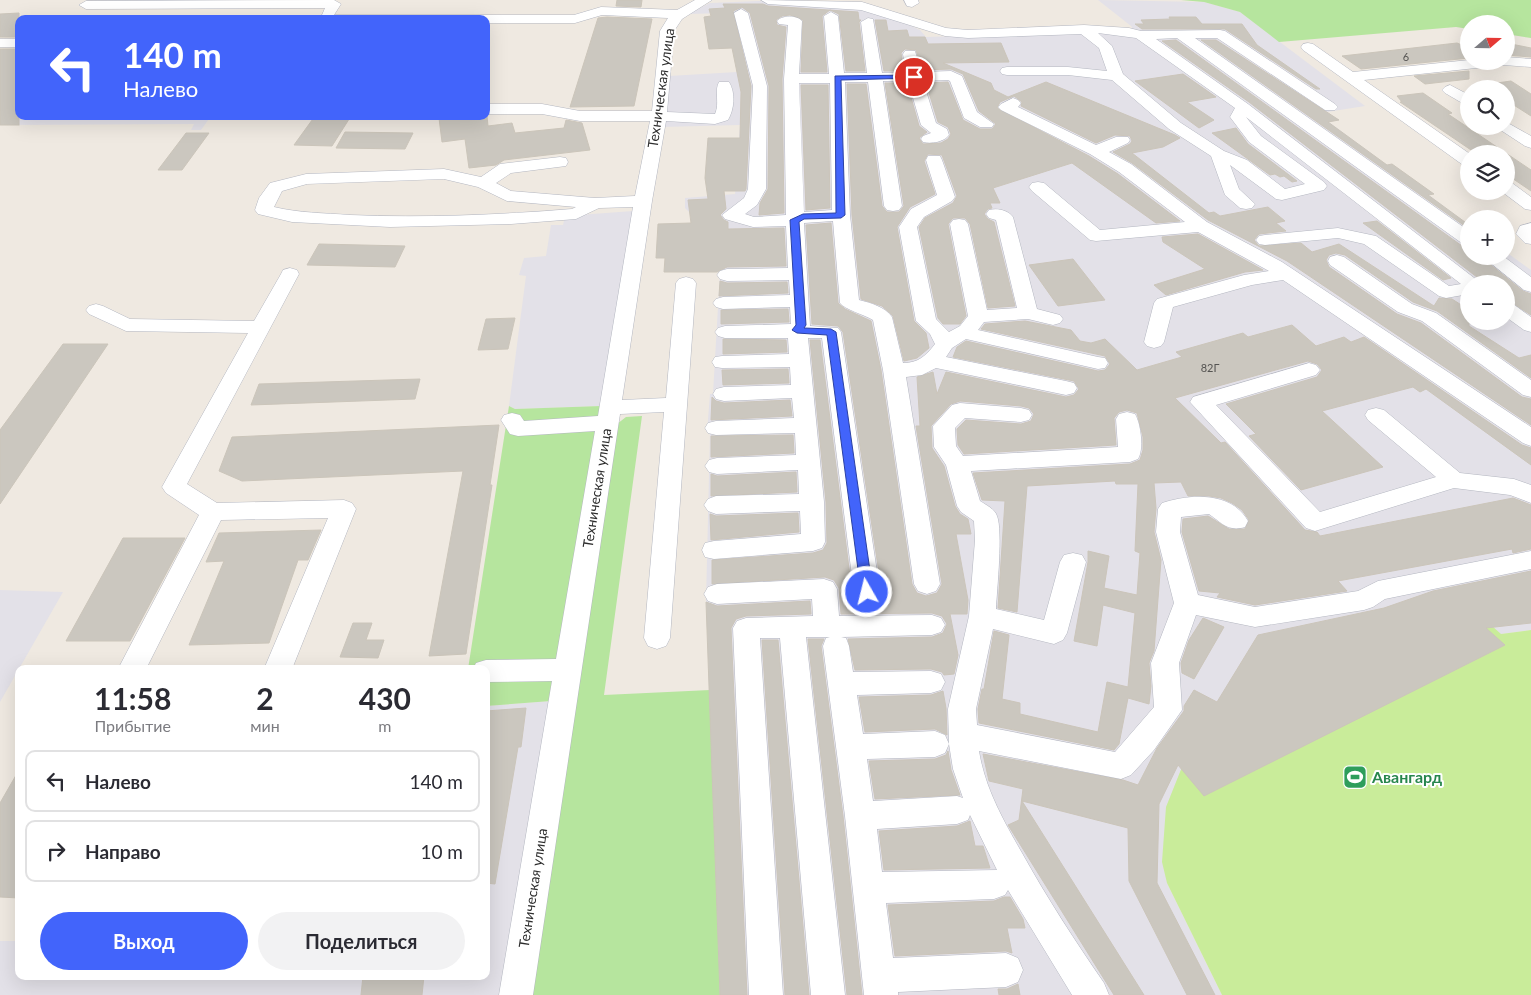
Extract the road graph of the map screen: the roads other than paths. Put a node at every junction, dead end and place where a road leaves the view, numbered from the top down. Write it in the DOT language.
graph roads {
  1 [pos="705,0"];
  2 [pos="768,0"];
  3 [pos="335,2"];
  4 [pos="86,5"];
  5 [pos="648,7"];
  6 [pos="670,9"];
  7 [pos="741,13"];
  8 [pos="326,15"];
  9 [pos="831,16"];
  10 [pos="490,19"];
  11 [pos="784,21"];
  12 [pos="868,22"];
  13 [pos="1084,29"];
  14 [pos="1180,34"];
  15 [pos="1141,35"];
  16 [pos="0,43"];
  17 [pos="15,43"];
  18 [pos="1308,47"];
  19 [pos="910,54"];
  20 [pos="1515,62"];
  21 [pos="1531,63"];
  22 [pos="1460,65"];
  23 [pos="1008,71"];
  24 [pos="1116,76"];
  25 [pos="875,77"];
  26 [pos="914,77"];
  27 [pos="1350,77"];
  28 [pos="837,78"];
  29 [pos="791,79"];
  30 [pos="724,85"];
  31 [pos="1450,90"];
  32 [pos="1460,96"];
  33 [pos="1013,104"];
  34 [pos="1243,107"];
  35 [pos="1330,107"];
  36 [pos="490,109"];
  37 [pos="659,116"];
  38 [pos="986,124"];
  39 [pos="1515,133"];
  40 [pos="929,139"];
  41 [pos="1122,140"];
  42 [pos="1531,143"];
  43 [pos="1096,151"];
  44 [pos="1218,154"];
  45 [pos="1460,155"];
  46 [pos="934,160"];
  47 [pos="560,162"];
  48 [pos="484,183"];
  49 [pos="1038,187"];
  50 [pos="1515,193"];
  51 [pos="643,201"];
  52 [pos="594,203"];
  53 [pos="1246,204"];
  54 [pos="1531,205"];
  55 [pos="893,206"];
  56 [pos="995,214"];
  57 [pos="841,215"];
  58 [pos="795,220"];
  59 [pos="959,224"];
  60 [pos="1201,226"];
  61 [pos="1531,228"];
  62 [pos="1460,234"];
  63 [pos="1531,239"];
  64 [pos="1265,240"];
  65 [pos="1337,262"];
  66 [pos="1503,265"];
  67 [pos="290,274"];
  68 [pos="798,274"];
  69 [pos="1286,274"];
  70 [pos="727,275"];
  71 [pos="1461,275"];
  72 [pos="686,283"];
  73 [pos="1531,286"];
  74 [pos="1460,290"];
  75 [pos="800,301"];
  76 [pos="723,303"];
  77 [pos="96,310"];
  78 [pos="1028,313"];
  79 [pos="1515,314"];
  80 [pos="978,317"];
  81 [pos="1053,319"];
  82 [pos="1531,326"];
  83 [pos="260,328"];
  84 [pos="797,330"];
  85 [pos="726,332"];
  86 [pos="962,332"];
  87 [pos="1154,342"];
  88 [pos="945,344"];
  89 [pos="799,360"];
  90 [pos="933,361"];
  91 [pos="722,362"];
  92 [pos="1098,362"];
  93 [pos="894,370"];
  94 [pos="1309,370"];
  95 [pos="1066,388"];
  96 [pos="1531,390"];
  97 [pos="803,391"];
  98 [pos="724,394"];
  99 [pos="676,405"];
  100 [pos="610,415"];
  101 [pos="1021,415"];
  102 [pos="1376,415"];
  103 [pos="1127,419"];
  104 [pos="512,420"];
  105 [pos="805,425"];
  106 [pos="716,428"];
  107 [pos="1531,438"];
  108 [pos="808,462"];
  109 [pos="957,464"];
  110 [pos="717,466"];
  111 [pos="1454,480"];
  112 [pos="1531,495"];
  113 [pos="812,502"];
  114 [pos="716,505"];
  115 [pos="213,512"];
  116 [pos="1236,521"];
  117 [pos="714,550"];
  118 [pos="1531,560"];
  119 [pos="1073,562"];
  120 [pos="927,584"];
  121 [pos="867,592"];
  122 [pos="717,594"];
  123 [pos="1187,603"];
  124 [pos="982,616"];
  125 [pos="932,625"];
  126 [pos="792,628"];
  127 [pos="831,636"];
  128 [pos="657,638"];
  129 [pos="134,665"];
  130 [pos="280,665"];
  131 [pos="567,670"];
  132 [pos="490,671"];
  133 [pos="931,682"];
  134 [pos="841,684"];
  135 [pos="949,739"];
  136 [pos="850,748"];
  137 [pos="957,810"];
  138 [pos="860,816"];
  139 [pos="994,884"];
  140 [pos="868,888"];
  141 [pos="1006,970"];
  142 [pos="880,986"];
  143 [pos="516,995"];
  144 [pos="766,995"];
  145 [pos="828,995"];
  146 [pos="1092,995"];
  1 -- 6 [label="street, Техническая улица"];
  2 -- 13 [label="street"];
  3 -- 4 [label="street"];
  3 -- 8 [label="street"];
  5 -- 6 [label="street"];
  5 -- 10 [label="street"];
  6 -- 37 [label="street, Техническая улица"];
  7 -- 58 [label="street"];
  9 -- 28 [label="street"];
  11 -- 29 [label="street"];
  12 -- 25 [label="street"];
  13 -- 15 [label="street"];
  13 -- 24 [label="street"];
  14 -- 15 [label="street"];
  14 -- 35 [label="street"];
  14 -- 62 [label="street"];
  15 -- 34 [label="street"];
  16 -- 17 [label="street"];
  18 -- 27 [label="street"];
  19 -- 26 [label="street"];
  20 -- 21 [label="street"];
  22 -- 27 [label="street"];
  23 -- 24 [label="street"];
  24 -- 44 [label="street"];
  25 -- 26 [label="street"];
  25 -- 28 [label="street"];
  25 -- 55 [label="street"];
  26 -- 38 [label="street"];
  26 -- 40 [label="street"];
  27 -- 45 [label="street"];
  28 -- 29 [label="street"];
  28 -- 57 [label="street"];
  29 -- 58 [label="street"];
  30 -- 37 [label="street"];
  31 -- 32 [label="street"];
  33 -- 43 [label="street"];
  34 -- 44 [label="street"];
  34 -- 71 [label="street"];
  36 -- 37 [label="street"];
  37 -- 51 [label="street, Техническая улица"];
  39 -- 42 [label="street"];
  41 -- 43 [label="street"];
  43 -- 60 [label="street"];
  44 -- 53 [label="street"];
  46 -- 88 [label="street"];
  47 -- 48 [label="street"];
  48 -- 52 [label="street"];
  48 -- 52 [label="street"];
  49 -- 60 [label="street"];
  50 -- 54 [label="street"];
  51 -- 52 [label="street"];
  51 -- 100 [label="street, Техническая улица"];
  56 -- 78 [label="street"];
  57 -- 58 [label="street"];
  57 -- 93 [label="street"];
  58 -- 68 [label="street"];
  59 -- 80 [label="street"];
  60 -- 69 [label="street"];
  61 -- 63 [label="street"];
  64 -- 74 [label="street"];
  65 -- 96 [label="street"];
  66 -- 73 [label="street"];
  67 -- 83 [label="street"];
  68 -- 70 [label="street"];
  68 -- 75 [label="street"];
  69 -- 87 [label="street"];
  69 -- 107 [label="street"];
  72 -- 99 [label="street"];
  75 -- 76 [label="street"];
  75 -- 84 [label="street"];
  77 -- 83 [label="street"];
  78 -- 80 [label="street"];
  78 -- 81 [label="street"];
  79 -- 82 [label="street"];
  80 -- 86 [label="street"];
  83 -- 115 [label="street"];
  84 -- 85 [label="street"];
  84 -- 89 [label="street"];
  84 -- 121 [label="street"];
  86 -- 88 [label="street"];
  86 -- 92 [label="street"];
  88 -- 90 [label="street"];
  89 -- 91 [label="street"];
  89 -- 97 [label="street"];
  90 -- 93 [label="street"];
  90 -- 95 [label="street"];
  93 -- 120 [label="street"];
  94 -- 111 [label="street"];
  97 -- 98 [label="street"];
  97 -- 105 [label="street"];
  99 -- 100 [label="street"];
  99 -- 128 [label="street"];
  100 -- 104 [label="street"];
  100 -- 131 [label="street, Техническая улица"];
  101 -- 109 [label="street"];
  102 -- 111 [label="street"];
  103 -- 109 [label="street"];
  105 -- 106 [label="street"];
  105 -- 108 [label="street"];
  108 -- 110 [label="street"];
  108 -- 113 [label="street"];
  109 -- 124 [label="street"];
  111 -- 112 [label="street"];
  113 -- 114 [label="street"];
  113 -- 117 [label="street"];
  115 -- 129 [label="street"];
  115 -- 130 [label="street"];
  116 -- 123 [label="street"];
  118 -- 123 [label="street"];
  119 -- 124 [label="street"];
  122 -- 127 [label="street"];
  123 -- 135 [label="street"];
  124 -- 135 [label="street"];
  125 -- 127 [label="street"];
  126 -- 127 [label="street"];
  126 -- 144 [label="street"];
  126 -- 145 [label="street"];
  127 -- 134 [label="street"];
  131 -- 132 [label="street"];
  131 -- 143 [label="street, Техническая улица"];
  133 -- 134 [label="street"];
  134 -- 136 [label="street"];
  135 -- 136 [label="street"];
  135 -- 146 [label="street"];
  136 -- 138 [label="street"];
  137 -- 138 [label="street"];
  138 -- 140 [label="street"];
  139 -- 140 [label="street"];
  140 -- 142 [label="street"];
  141 -- 142 [label="street"];
}
